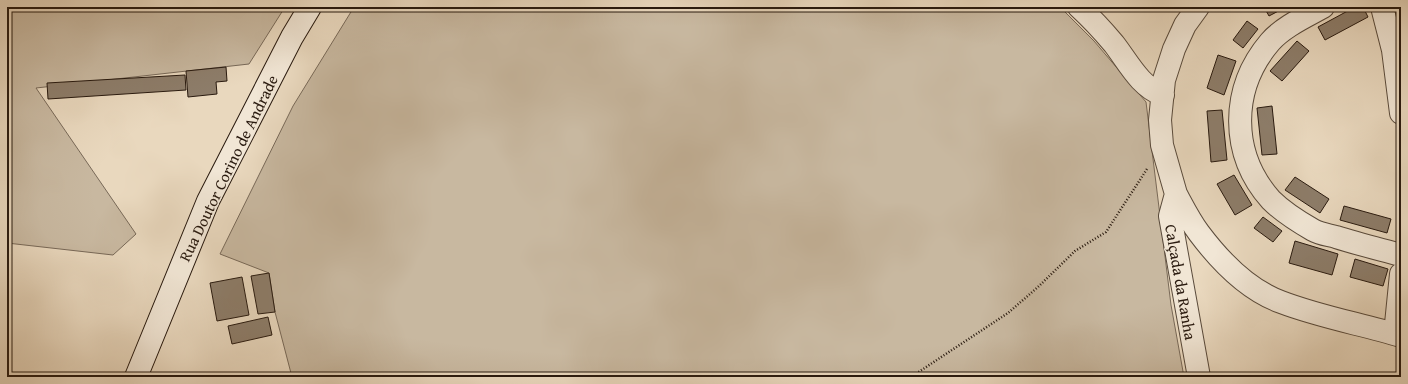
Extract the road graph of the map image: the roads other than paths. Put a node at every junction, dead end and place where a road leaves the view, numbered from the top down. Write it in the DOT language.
graph roads {
  1 [pos="310,7"];
  2 [pos="1080,7"];
  3 [pos="1198,7"];
  4 [pos="1323,7"];
  5 [pos="1382,7"];
  6 [pos="1397,47"];
  7 [pos="1163,95"];
  8 [pos="1401,113"];
  9 [pos="1176,194"];
  10 [pos="1401,255"];
  11 [pos="1401,274"];
  12 [pos="1398,335"];
  13 [pos="136,377"];
  14 [pos="1199,377"];
  1 -- 13 [label="street, Rua Doutor Corino de Andrade"];
  2 -- 7 [label="street"];
  3 -- 7 [label="street"];
  4 -- 10 [label="street"];
  5 -- 6 [label="street"];
  6 -- 8 [label="street"];
  7 -- 9 [label="street"];
  9 -- 12 [label="street"];
  9 -- 14 [label="street, Calçada da Ranha"];
  11 -- 12 [label="street"];
}
